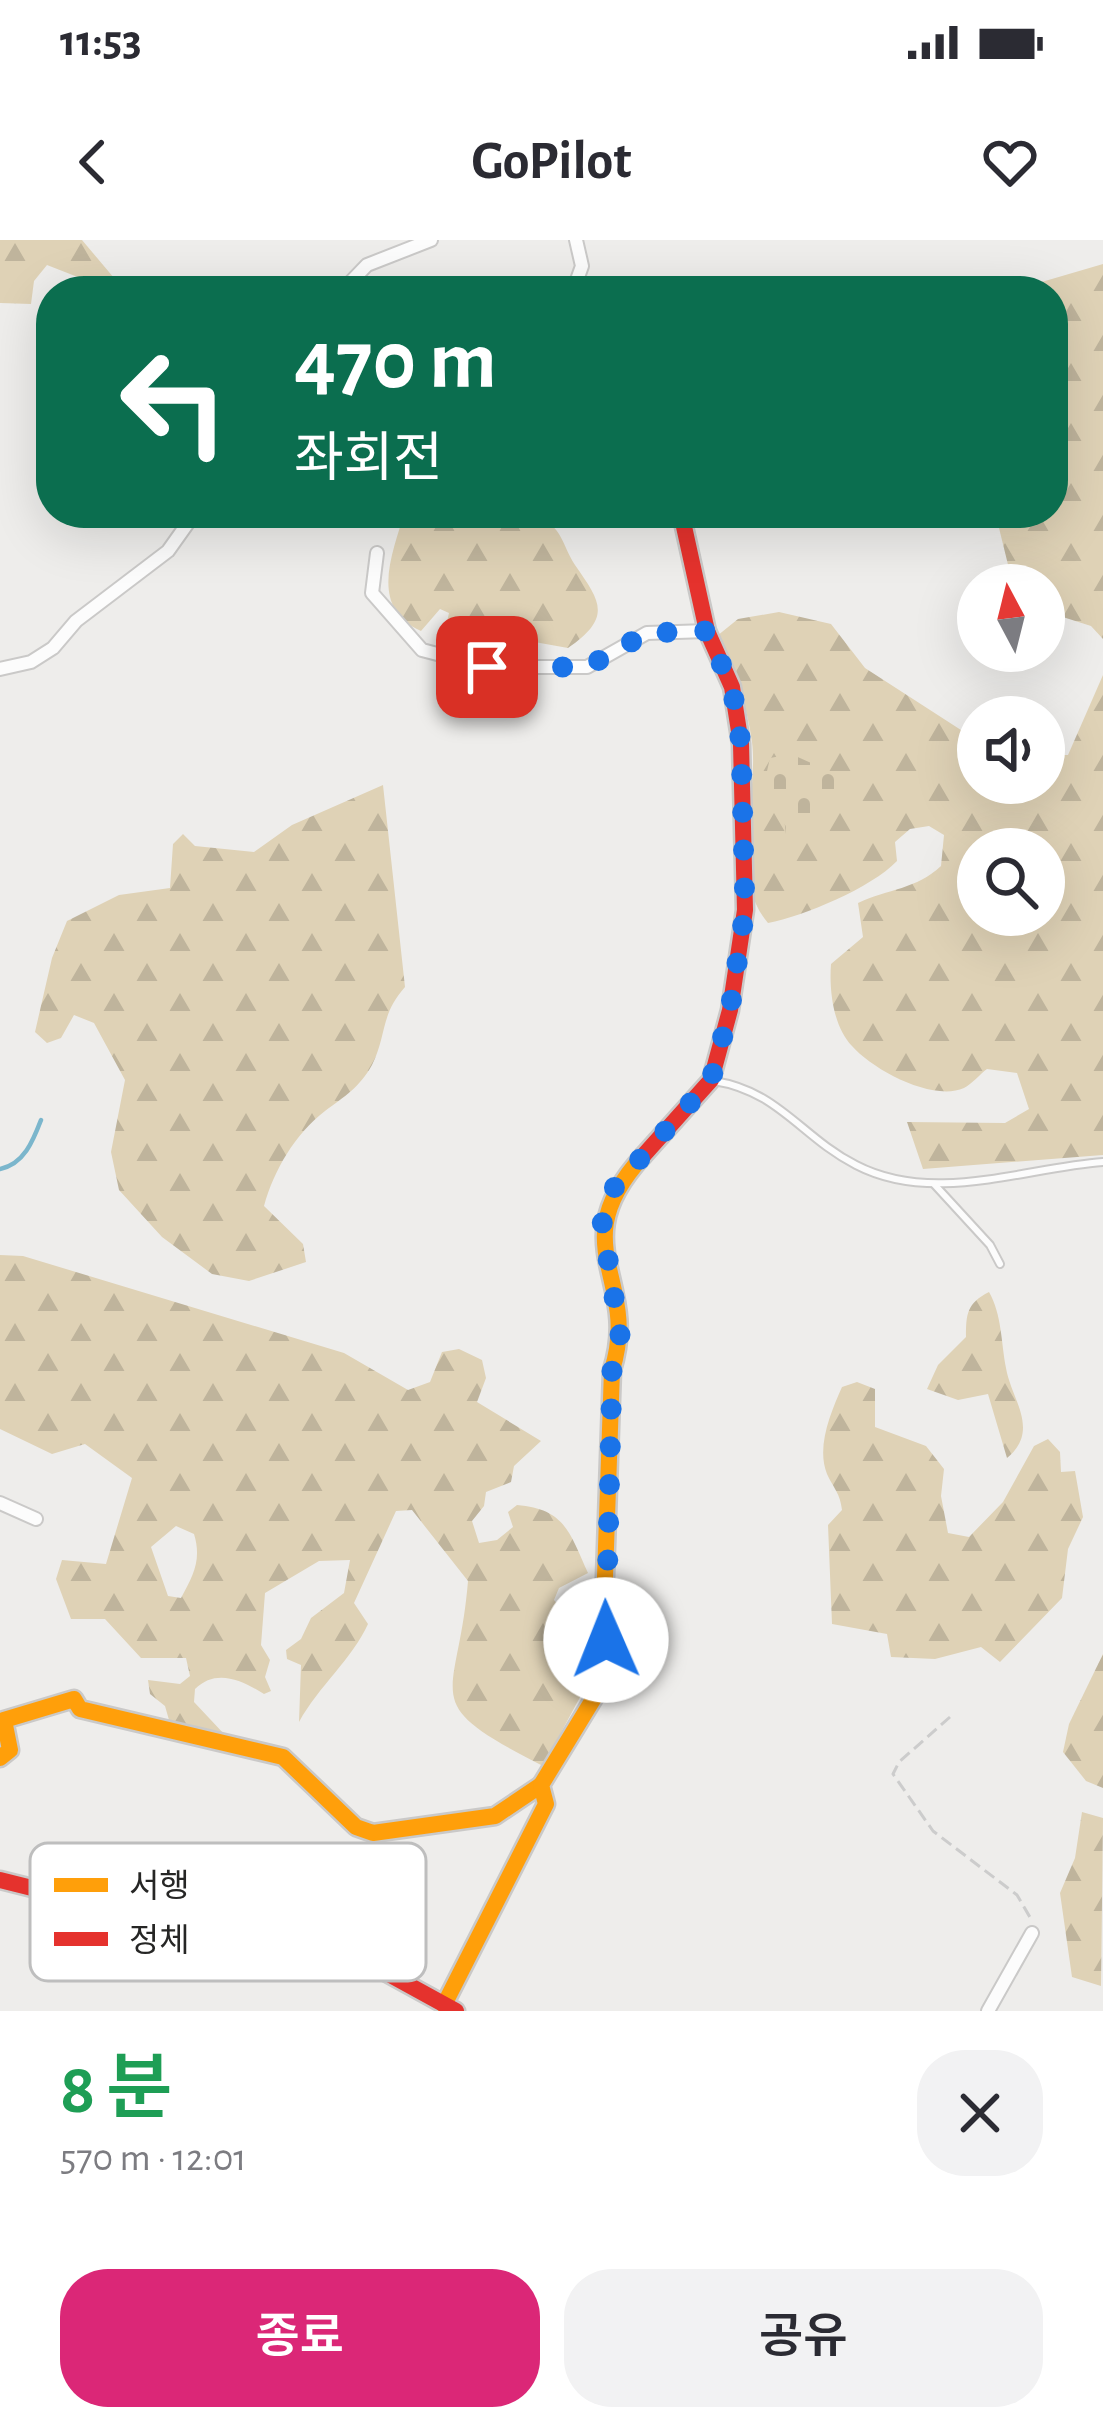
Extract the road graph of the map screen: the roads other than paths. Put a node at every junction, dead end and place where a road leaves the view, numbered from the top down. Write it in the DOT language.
graph roads {
  1 [pos="430,240"];
  2 [pos="576,240"];
  3 [pos="356,276"];
  4 [pos="578,276"];
  5 [pos="184,528"];
  6 [pos="684,528"];
  7 [pos="377,553"];
  8 [pos="706,631"];
  9 [pos="0,669"];
  10 [pos="711,1080"];
  11 [pos="1103,1162"];
  12 [pos="934,1184"];
  13 [pos="1000,1264"];
  14 [pos="0,1503"];
  15 [pos="36,1519"];
  16 [pos="0,1758"];
  17 [pos="541,1785"];
  18 [pos="0,1880"];
  19 [pos="30,1888"];
  20 [pos="1032,1933"];
  21 [pos="401,1981"];
  22 [pos="450,2008"];
  23 [pos="988,2011"];
  1 -- 3 [label="street"];
  2 -- 4 [label="street"];
  5 -- 9 [label="street"];
  6 -- 8 [label="street"];
  7 -- 8 [label="street"];
  8 -- 10 [label="street"];
  10 -- 12 [label="lane"];
  10 -- 17 [label="street"];
  11 -- 12 [label="lane"];
  12 -- 13 [label="lane"];
  14 -- 15 [label="street"];
  16 -- 17 [label="street"];
  17 -- 22 [label="street"];
  18 -- 19 [label="street"];
  20 -- 23 [label="street"];
  21 -- 22 [label="street"];
}
